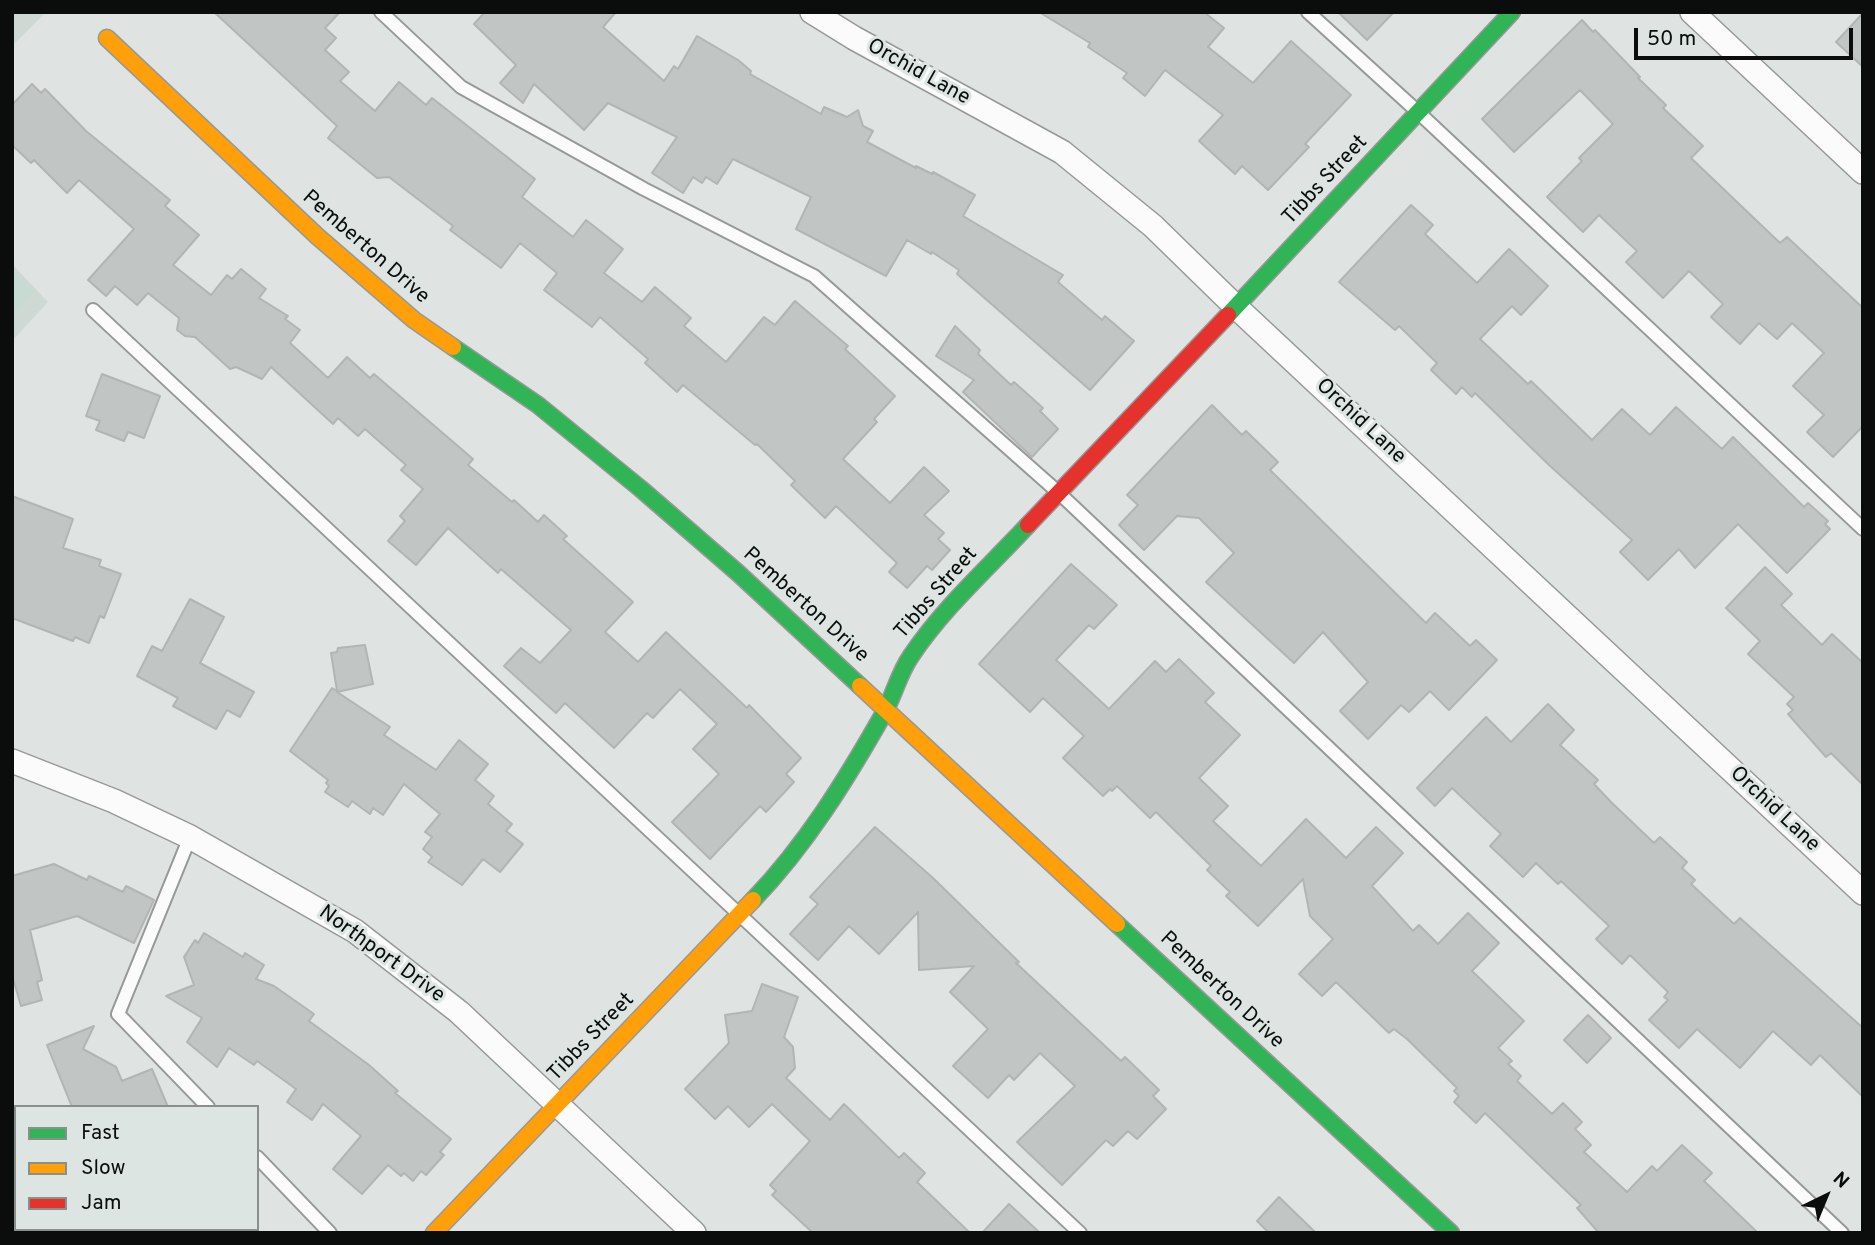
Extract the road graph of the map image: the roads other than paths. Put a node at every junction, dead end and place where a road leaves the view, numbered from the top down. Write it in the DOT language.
graph roads {
  1 [pos="381,12"];
  2 [pos="812,12"];
  3 [pos="1308,12"];
  4 [pos="1511,12"];
  5 [pos="1692,12"];
  6 [pos="107,38"];
  7 [pos="1418,112"];
  8 [pos="1863,172"];
  9 [pos="1236,307"];
  10 [pos="93,310"];
  11 [pos="1059,493"];
  12 [pos="1863,529"];
  13 [pos="887,710"];
  14 [pos="12,761"];
  15 [pos="190,837"];
  16 [pos="1863,892"];
  17 [pos="739,914"];
  18 [pos="558,1104"];
  19 [pos="206,1105"];
  20 [pos="259,1159"];
  21 [pos="330,1233"];
  22 [pos="434,1233"];
  23 [pos="694,1233"];
  24 [pos="1080,1233"];
  25 [pos="1451,1233"];
  26 [pos="1842,1233"];
  1 -- 11 [label="lane"];
  2 -- 9 [label="street, Orchid Lane"];
  3 -- 7 [label="lane"];
  4 -- 7 [label="street, Tibbs Street"];
  5 -- 8 [label="street"];
  6 -- 13 [label="street, Pemberton Drive"];
  7 -- 9 [label="street, Tibbs Street"];
  7 -- 12 [label="lane"];
  9 -- 11 [label="street, Tibbs Street"];
  9 -- 16 [label="street, Orchid Lane"];
  10 -- 17 [label="lane"];
  11 -- 13 [label="street, Tibbs Street"];
  11 -- 26 [label="lane"];
  13 -- 17 [label="street, Tibbs Street"];
  13 -- 25 [label="street, Pemberton Drive"];
  14 -- 15 [label="street, Northport Drive"];
  15 -- 18 [label="street, Northport Drive"];
  15 -- 19 [label="lane"];
  17 -- 18 [label="street, Tibbs Street"];
  17 -- 24 [label="lane"];
  18 -- 22 [label="street, Tibbs Street"];
  18 -- 23 [label="street, Northport Drive"];
  20 -- 21 [label="lane"];
}
